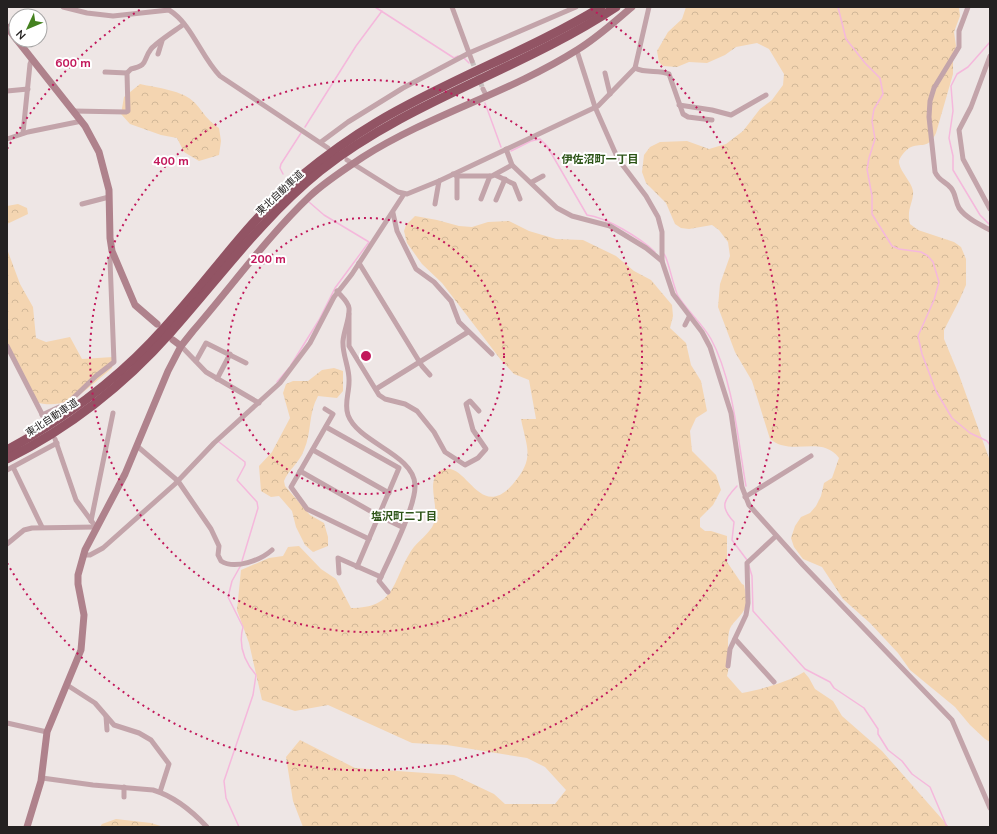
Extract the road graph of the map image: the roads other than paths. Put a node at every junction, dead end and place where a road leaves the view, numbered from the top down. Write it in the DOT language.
graph roads {
  1 [pos="63,7"];
  2 [pos="452,7"];
  3 [pos="576,7"];
  4 [pos="601,7"];
  5 [pos="616,7"];
  6 [pos="632,7"];
  7 [pos="649,7"];
  8 [pos="968,7"];
  9 [pos="171,9"];
  10 [pos="184,24"];
  11 [pos="162,41"];
  12 [pos="23,48"];
  13 [pos="577,51"];
  14 [pos="469,53"];
  15 [pos="158,54"];
  16 [pos="990,56"];
  17 [pos="32,59"];
  18 [pos="472,61"];
  19 [pos="635,68"];
  20 [pos="105,72"];
  21 [pos="127,73"];
  22 [pos="605,73"];
  23 [pos="28,89"];
  24 [pos="484,89"];
  25 [pos="7,91"];
  26 [pos="610,94"];
  27 [pos="766,95"];
  28 [pos="487,97"];
  29 [pos="679,105"];
  30 [pos="595,107"];
  31 [pos="705,109"];
  32 [pos="74,111"];
  33 [pos="703,119"];
  34 [pos="712,120"];
  35 [pos="82,121"];
  36 [pos="24,133"];
  37 [pos="7,139"];
  38 [pos="321,142"];
  39 [pos="328,148"];
  40 [pos="506,149"];
  41 [pos="350,162"];
  42 [pos="512,165"];
  43 [pos="455,175"];
  44 [pos="492,175"];
  45 [pos="543,176"];
  46 [pos="505,179"];
  47 [pos="439,181"];
  48 [pos="532,182"];
  49 [pos="404,194"];
  50 [pos="109,197"];
  51 [pos="457,198"];
  52 [pos="481,199"];
  53 [pos="520,199"];
  54 [pos="496,200"];
  55 [pos="82,204"];
  56 [pos="435,204"];
  57 [pos="990,209"];
  58 [pos="393,212"];
  59 [pos="990,230"];
  60 [pos="113,254"];
  61 [pos="662,261"];
  62 [pos="359,263"];
  63 [pos="337,291"];
  64 [pos="349,311"];
  65 [pos="689,317"];
  66 [pos="157,324"];
  67 [pos="685,325"];
  68 [pos="468,332"];
  69 [pos="173,340"];
  70 [pos="7,346"];
  71 [pos="181,346"];
  72 [pos="230,354"];
  73 [pos="492,354"];
  74 [pos="196,361"];
  75 [pos="420,362"];
  76 [pos="246,363"];
  77 [pos="430,375"];
  78 [pos="217,379"];
  79 [pos="376,389"];
  80 [pos="259,402"];
  81 [pos="325,409"];
  82 [pos="479,411"];
  83 [pos="113,413"];
  84 [pos="326,427"];
  85 [pos="137,446"];
  86 [pos="7,450"];
  87 [pos="312,450"];
  88 [pos="811,456"];
  89 [pos="7,458"];
  90 [pos="13,468"];
  91 [pos="7,470"];
  92 [pos="300,472"];
  93 [pos="178,481"];
  94 [pos="389,492"];
  95 [pos="745,497"];
  96 [pos="379,516"];
  97 [pos="91,521"];
  98 [pos="42,527"];
  99 [pos="96,527"];
  100 [pos="402,527"];
  101 [pos="776,536"];
  102 [pos="369,539"];
  103 [pos="8,541"];
  104 [pos="272,550"];
  105 [pos="83,555"];
  106 [pos="357,567"];
  107 [pos="339,573"];
  108 [pos="381,577"];
  109 [pos="388,592"];
  110 [pos="736,639"];
  111 [pos="728,666"];
  112 [pos="774,682"];
  113 [pos="67,685"];
  114 [pos="106,716"];
  115 [pos="7,723"];
  116 [pos="107,730"];
  117 [pos="47,732"];
  118 [pos="42,778"];
  119 [pos="124,787"];
  120 [pos="160,792"];
  121 [pos="124,797"];
  122 [pos="990,808"];
  123 [pos="27,827"];
  124 [pos="207,827"];
  1 -- 9 [label="street"];
  2 -- 14 [label="street"];
  3 -- 14 [label="street"];
  4 -- 86 [label="highway, 東北自動車道"];
  5 -- 89 [label="highway, 東北自動車道"];
  6 -- 13 [label="street"];
  7 -- 19 [label="street"];
  8 -- 59 [label="street"];
  9 -- 10 [label="street"];
  10 -- 11 [label="street"];
  10 -- 38 [label="street"];
  11 -- 15 [label="street"];
  11 -- 21 [label="street"];
  12 -- 17 [label="street"];
  13 -- 28 [label="street"];
  13 -- 30 [label="street"];
  14 -- 18 [label="street"];
  14 -- 38 [label="street"];
  16 -- 57 [label="street"];
  17 -- 23 [label="street"];
  17 -- 32 [label="street"];
  19 -- 26 [label="street"];
  19 -- 29 [label="street"];
  20 -- 21 [label="street"];
  21 -- 32 [label="street"];
  22 -- 26 [label="street"];
  23 -- 25 [label="street"];
  23 -- 36 [label="street"];
  24 -- 28 [label="street"];
  26 -- 30 [label="street"];
  27 -- 31 [label="street"];
  28 -- 41 [label="street"];
  29 -- 31 [label="street"];
  29 -- 33 [label="street"];
  30 -- 40 [label="street"];
  30 -- 61 [label="street"];
  31 -- 33 [label="street"];
  32 -- 35 [label="street"];
  33 -- 34 [label="street"];
  35 -- 36 [label="street"];
  35 -- 50 [label="street"];
  36 -- 37 [label="street"];
  38 -- 39 [label="street"];
  40 -- 42 [label="street"];
  40 -- 43 [label="street"];
  41 -- 49 [label="street"];
  41 -- 71 [label="street"];
  42 -- 44 [label="street"];
  42 -- 48 [label="street"];
  43 -- 44 [label="street"];
  43 -- 47 [label="street"];
  43 -- 51 [label="street"];
  44 -- 46 [label="street"];
  44 -- 52 [label="street"];
  45 -- 48 [label="street"];
  46 -- 53 [label="street"];
  46 -- 54 [label="street"];
  47 -- 49 [label="street"];
  47 -- 56 [label="street"];
  48 -- 61 [label="street"];
  49 -- 58 [label="street"];
  50 -- 55 [label="street"];
  50 -- 60 [label="street"];
  58 -- 62 [label="street"];
  58 -- 68 [label="street"];
  60 -- 66 [label="street"];
  60 -- 70 [label="street"];
  61 -- 65 [label="street"];
  62 -- 63 [label="street"];
  62 -- 75 [label="street"];
  63 -- 64 [label="street"];
  63 -- 80 [label="street"];
  64 -- 79 [label="street"];
  64 -- 100 [label="street"];
  65 -- 67 [label="street"];
  65 -- 95 [label="street"];
  68 -- 73 [label="street"];
  68 -- 75 [label="street"];
  69 -- 71 [label="street"];
  71 -- 74 [label="street"];
  71 -- 85 [label="street"];
  72 -- 74 [label="street"];
  72 -- 76 [label="street"];
  72 -- 78 [label="street"];
  74 -- 78 [label="street"];
  75 -- 77 [label="street"];
  75 -- 79 [label="street"];
  78 -- 80 [label="street"];
  79 -- 82 [label="street"];
  80 -- 93 [label="street"];
  81 -- 84 [label="street"];
  83 -- 97 [label="street"];
  84 -- 87 [label="street"];
  84 -- 94 [label="street"];
  85 -- 93 [label="street"];
  85 -- 99 [label="street"];
  87 -- 92 [label="street"];
  87 -- 94 [label="street"];
  88 -- 95 [label="street"];
  90 -- 91 [label="street"];
  90 -- 97 [label="street"];
  90 -- 98 [label="street"];
  92 -- 96 [label="street"];
  92 -- 102 [label="street"];
  93 -- 104 [label="street"];
  93 -- 105 [label="street"];
  94 -- 96 [label="street"];
  95 -- 101 [label="street"];
  96 -- 100 [label="street"];
  96 -- 102 [label="street"];
  97 -- 99 [label="street"];
  98 -- 99 [label="street"];
  98 -- 103 [label="street"];
  99 -- 105 [label="street"];
  100 -- 108 [label="street"];
  101 -- 110 [label="street"];
  101 -- 122 [label="street"];
  102 -- 106 [label="street"];
  105 -- 113 [label="street"];
  106 -- 107 [label="street"];
  106 -- 108 [label="street"];
  108 -- 109 [label="street"];
  110 -- 111 [label="street"];
  110 -- 112 [label="street"];
  113 -- 114 [label="street"];
  113 -- 117 [label="street"];
  114 -- 116 [label="street"];
  114 -- 120 [label="street"];
  115 -- 117 [label="street"];
  117 -- 118 [label="street"];
  118 -- 119 [label="street"];
  118 -- 123 [label="street"];
  119 -- 120 [label="street"];
  119 -- 121 [label="street"];
  120 -- 124 [label="street"];
}
